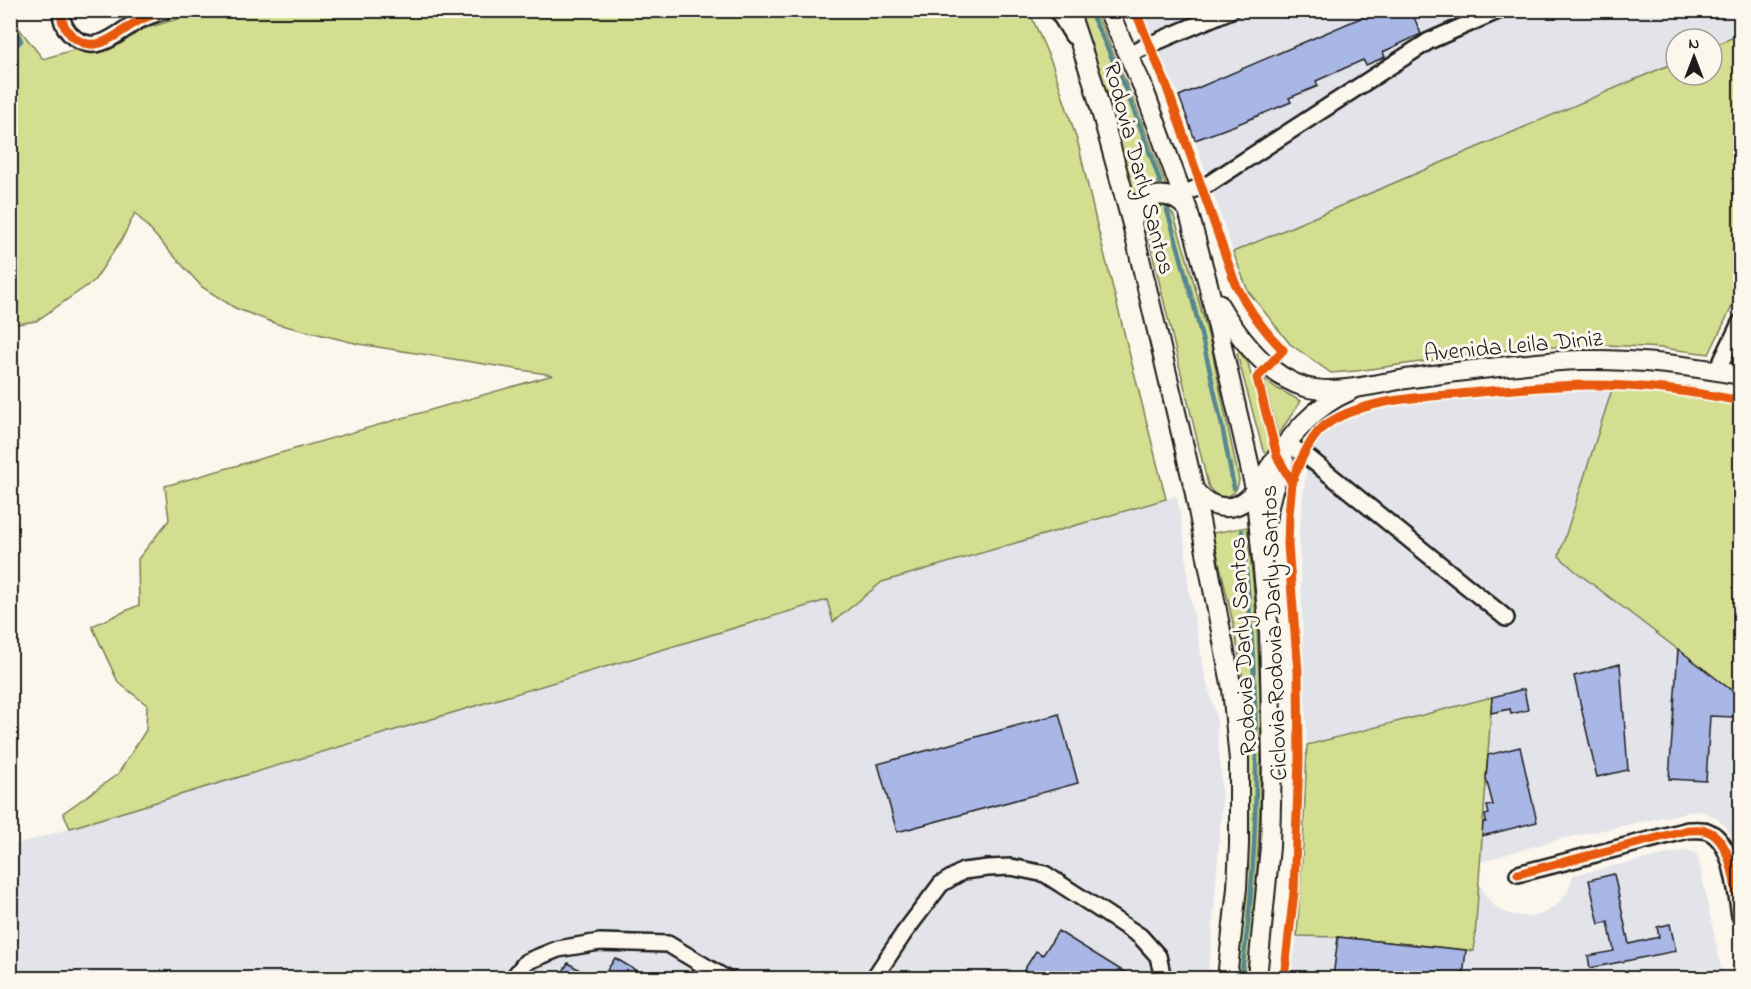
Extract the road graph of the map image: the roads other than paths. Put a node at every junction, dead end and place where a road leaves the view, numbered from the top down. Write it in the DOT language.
graph roads {
  1 [pos="61,10"];
  2 [pos="167,10"];
  3 [pos="1057,10"];
  4 [pos="1069,10"];
  5 [pos="1108,10"];
  6 [pos="1231,10"];
  7 [pos="1500,10"];
  8 [pos="1128,54"];
  9 [pos="1086,59"];
  10 [pos="1185,202"];
  11 [pos="1132,224"];
  12 [pos="1208,284"];
  13 [pos="1740,323"];
  14 [pos="1717,371"];
  15 [pos="1740,375"];
  16 [pos="1362,387"];
  17 [pos="1288,444"];
  18 [pos="1194,489"];
  19 [pos="1255,489"];
  20 [pos="1263,569"];
  21 [pos="1506,618"];
  22 [pos="1518,874"];
  23 [pos="1737,880"];
  24 [pos="1740,916"];
  25 [pos="513,978"];
  26 [pos="725,978"];
  27 [pos="874,978"];
  28 [pos="1163,978"];
  29 [pos="1227,978"];
  30 [pos="1257,978"];
  1 -- 2 [label="street"];
  3 -- 9 [label="street"];
  4 -- 9 [label="main road, Rodovia Darly Santos"];
  5 -- 8 [label="main road, Rodovia Darly Santos"];
  6 -- 8 [label="street"];
  7 -- 10 [label="street"];
  8 -- 10 [label="main road, Rodovia Darly Santos"];
  9 -- 11 [label="main road, Rodovia Darly Santos"];
  10 -- 11 [label="main road"];
  10 -- 12 [label="main road, Rodovia Darly Santos"];
  11 -- 18 [label="main road, Rodovia Darly Santos"];
  12 -- 16 [label="main road, Avenida Leila Diniz"];
  12 -- 19 [label="main road, Rodovia Darly Santos"];
  13 -- 14 [label="street"];
  14 -- 15 [label="main road, Avenida Leila Diniz"];
  14 -- 16 [label="main road, Avenida Leila Diniz"];
  16 -- 17 [label="main road, Avenida Leila Diniz"];
  17 -- 19 [label="main road, Avenida Leila Diniz"];
  17 -- 20 [label="main road"];
  17 -- 21 [label="street"];
  18 -- 19 [label="main road, Avenida Leila Diniz"];
  18 -- 29 [label="main road, Rodovia Darly Santos"];
  19 -- 20 [label="main road, Rodovia Darly Santos"];
  20 -- 30 [label="main road, Rodovia Darly Santos"];
  22 -- 23 [label="street"];
  23 -- 24 [label="street"];
  25 -- 26 [label="street"];
  27 -- 28 [label="street"];
}
